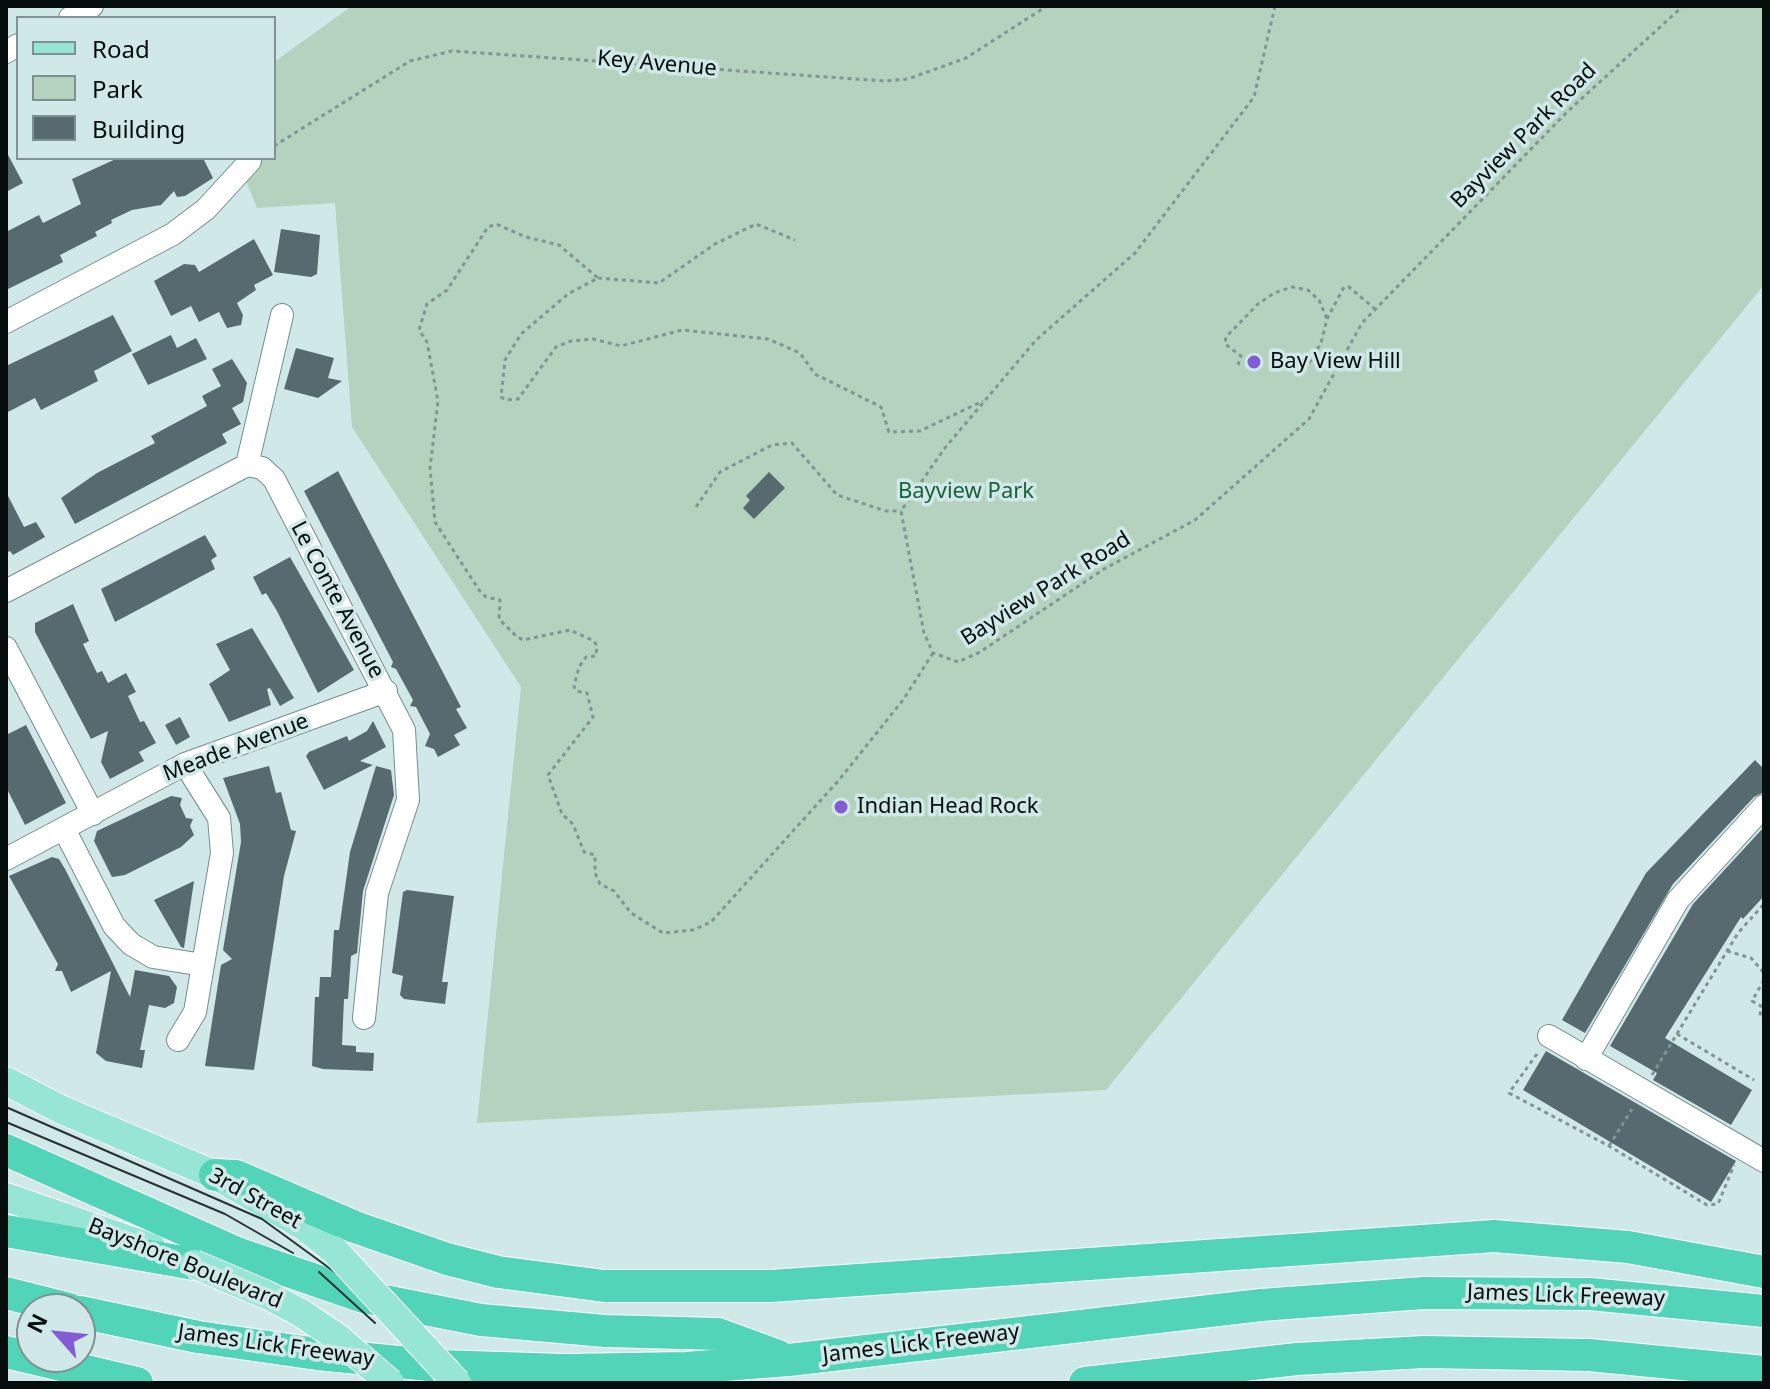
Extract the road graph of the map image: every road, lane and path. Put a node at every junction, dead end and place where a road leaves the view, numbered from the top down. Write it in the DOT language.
graph roads {
  1 [pos="92,6"];
  2 [pos="1047,6"];
  3 [pos="1275,6"];
  4 [pos="1683,6"];
  5 [pos="74,16"];
  6 [pos="276,145"];
  7 [pos="250,161"];
  8 [pos="795,240"];
  9 [pos="598,278"];
  10 [pos="1375,309"];
  11 [pos="282,315"];
  12 [pos="1327,319"];
  13 [pos="6,322"];
  14 [pos="1309,363"];
  15 [pos="1238,365"];
  16 [pos="983,401"];
  17 [pos="247,465"];
  18 [pos="696,507"];
  19 [pos="901,511"];
  20 [pos="6,591"];
  21 [pos="6,648"];
  22 [pos="933,653"];
  23 [pos="386,691"];
  24 [pos="185,764"];
  25 [pos="1764,806"];
  26 [pos="93,814"];
  27 [pos="64,829"];
  28 [pos="6,859"];
  29 [pos="1764,904"];
  30 [pos="1727,951"];
  31 [pos="203,965"];
  32 [pos="1764,973"];
  33 [pos="1764,980"];
  34 [pos="1764,1017"];
  35 [pos="364,1018"];
  36 [pos="1677,1034"];
  37 [pos="1549,1036"];
  38 [pos="178,1040"];
  39 [pos="1586,1059"];
  40 [pos="1754,1080"];
  41 [pos="6,1081"];
  42 [pos="1642,1093"];
  43 [pos="1609,1146"];
  44 [pos="6,1150"];
  45 [pos="1743,1152"];
  46 [pos="1764,1161"];
  47 [pos="215,1175"];
  48 [pos="6,1197"];
  49 [pos="6,1231"];
  50 [pos="194,1264"];
  51 [pos="1764,1272"];
  52 [pos="1764,1311"];
  53 [pos="96,1315"];
  54 [pos="6,1352"];
  55 [pos="789,1360"];
  56 [pos="1764,1372"];
  57 [pos="137,1383"];
  58 [pos="390,1383"];
  59 [pos="457,1383"];
  60 [pos="1085,1383"];
  1 -- 5 [label="street"];
  2 -- 6 [label="path, Key Avenue"];
  3 -- 16 [label="path"];
  4 -- 10 [label="path, Bayview Park Road"];
  7 -- 13 [label="street"];
  8 -- 9 [label="path"];
  9 -- 16 [label="path"];
  9 -- 22 [label="path"];
  10 -- 12 [label="path"];
  10 -- 22 [label="path, Bayview Park Road"];
  11 -- 17 [label="street"];
  12 -- 14 [label="path"];
  12 -- 15 [label="path"];
  16 -- 19 [label="path"];
  17 -- 20 [label="street"];
  17 -- 23 [label="street, Le Conte Avenue"];
  18 -- 19 [label="path"];
  19 -- 22 [label="path, Bayview Park Road"];
  21 -- 26 [label="street"];
  23 -- 24 [label="street, Meade Avenue"];
  23 -- 35 [label="street, Le Conte Avenue"];
  24 -- 26 [label="street, Meade Avenue"];
  24 -- 31 [label="street"];
  25 -- 39 [label="street"];
  26 -- 27 [label="street, Meade Avenue"];
  27 -- 28 [label="street, Meade Avenue"];
  27 -- 31 [label="street"];
  29 -- 30 [label="path"];
  30 -- 32 [label="path"];
  30 -- 36 [label="path"];
  31 -- 38 [label="street"];
  33 -- 34 [label="path"];
  36 -- 40 [label="path"];
  36 -- 42 [label="path"];
  37 -- 39 [label="street"];
  37 -- 43 [label="path"];
  39 -- 42 [label="street"];
  41 -- 47 [label="main road, 3rd Street"];
  42 -- 43 [label="path"];
  42 -- 45 [label="street"];
  43 -- 45 [label="path"];
  44 -- 55 [label="highway"];
  45 -- 46 [label="street"];
  47 -- 51 [label="highway"];
  47 -- 59 [label="main road, 3rd Street, bridge"];
  48 -- 50 [label="main road, Bayshore Boulevard"];
  49 -- 50 [label="highway"];
  50 -- 58 [label="main road, Bayshore Boulevard, bridge"];
  52 -- 55 [label="highway, James Lick Freeway"];
  53 -- 55 [label="highway, James Lick Freeway"];
  54 -- 57 [label="highway"];
  56 -- 60 [label="highway"];
}
